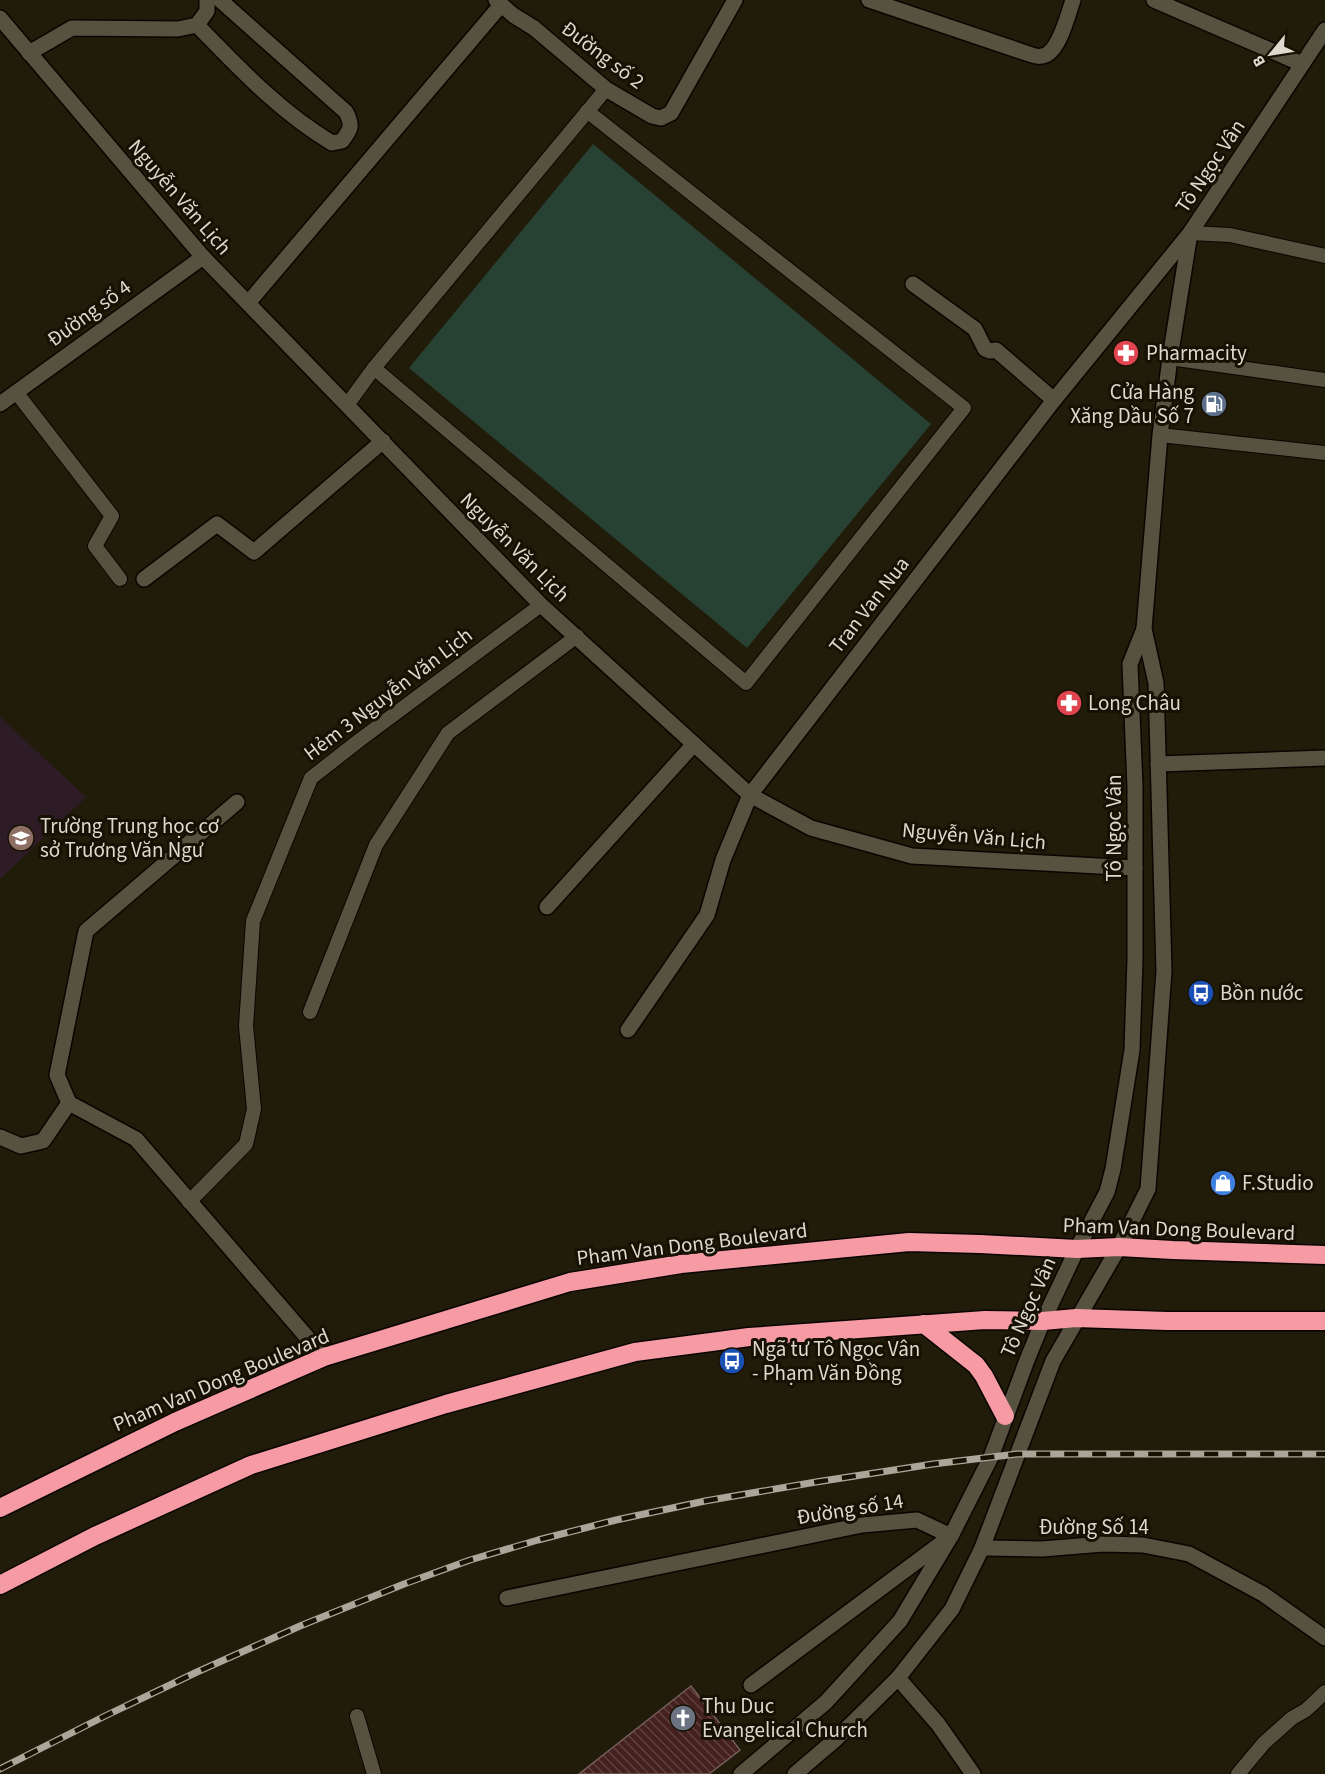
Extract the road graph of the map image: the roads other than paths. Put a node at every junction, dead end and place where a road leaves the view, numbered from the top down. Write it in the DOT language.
graph roads {
  1 [pos="207,0"];
  2 [pos="220,0"];
  3 [pos="869,0"];
  4 [pos="1073,0"];
  5 [pos="1154,0"];
  6 [pos="498,2"];
  7 [pos="733,2"];
  8 [pos="0,18"];
  9 [pos="197,25"];
  10 [pos="1325,30"];
  11 [pos="29,53"];
  12 [pos="1302,64"];
  13 [pos="606,89"];
  14 [pos="587,111"];
  15 [pos="1190,233"];
  16 [pos="1325,256"];
  17 [pos="202,257"];
  18 [pos="913,284"];
  19 [pos="248,303"];
  20 [pos="1170,358"];
  21 [pos="374,368"];
  22 [pos="1325,380"];
  23 [pos="16,392"];
  24 [pos="1054,400"];
  25 [pos="0,404"];
  26 [pos="347,405"];
  27 [pos="1160,435"];
  28 [pos="382,441"];
  29 [pos="1325,453"];
  30 [pos="120,579"];
  31 [pos="144,579"];
  32 [pos="541,605"];
  33 [pos="1144,629"];
  34 [pos="577,636"];
  35 [pos="694,744"];
  36 [pos="1325,758"];
  37 [pos="1158,764"];
  38 [pos="750,795"];
  39 [pos="237,802"];
  40 [pos="1135,868"];
  41 [pos="547,907"];
  42 [pos="310,1012"];
  43 [pos="628,1030"];
  44 [pos="69,1103"];
  45 [pos="0,1137"];
  46 [pos="189,1202"];
  47 [pos="1119,1247"];
  48 [pos="1077,1249"];
  49 [pos="1325,1255"];
  50 [pos="1076,1318"];
  51 [pos="1043,1321"];
  52 [pos="1325,1321"];
  53 [pos="924,1324"];
  54 [pos="324,1358"];
  55 [pos="1005,1416"];
  56 [pos="0,1508"];
  57 [pos="951,1536"];
  58 [pos="982,1548"];
  59 [pos="0,1585"];
  60 [pos="507,1598"];
  61 [pos="1325,1638"];
  62 [pos="898,1678"];
  63 [pos="751,1685"];
  64 [pos="1325,1692"];
  65 [pos="357,1716"];
  66 [pos="374,1774"];
  67 [pos="741,1774"];
  68 [pos="795,1774"];
  69 [pos="973,1774"];
  70 [pos="1238,1774"];
  1 -- 9 [label="street"];
  2 -- 9 [label="street"];
  3 -- 4 [label="street"];
  5 -- 12 [label="street"];
  6 -- 13 [label="street, Đường số 2"];
  6 -- 19 [label="street"];
  7 -- 13 [label="street, Đường số 2"];
  8 -- 11 [label="street, Nguyễn Văn Lịch"];
  9 -- 11 [label="street"];
  10 -- 12 [label="street, Tô Ngọc Vân"];
  11 -- 17 [label="street, Nguyễn Văn Lịch"];
  12 -- 15 [label="street, Tô Ngọc Vân"];
  13 -- 14 [label="lane"];
  14 -- 21 [label="lane"];
  14 -- 21 [label="lane"];
  15 -- 16 [label="lane"];
  15 -- 20 [label="street, Tô Ngọc Vân"];
  15 -- 24 [label="street, Tran Van Nua"];
  17 -- 19 [label="street, Nguyễn Văn Lịch"];
  17 -- 23 [label="street, Đường số 4"];
  18 -- 24 [label="street"];
  19 -- 26 [label="street, Nguyễn Văn Lịch"];
  20 -- 22 [label="lane"];
  20 -- 27 [label="street, Tô Ngọc Vân"];
  21 -- 26 [label="lane"];
  23 -- 25 [label="street, Đường số 4"];
  23 -- 30 [label="lane"];
  24 -- 38 [label="street, Tran Van Nua"];
  26 -- 28 [label="street, Nguyễn Văn Lịch"];
  27 -- 29 [label="lane"];
  27 -- 33 [label="street, Tô Ngọc Vân"];
  28 -- 31 [label="street"];
  28 -- 32 [label="street, Nguyễn Văn Lịch"];
  32 -- 34 [label="street, Nguyễn Văn Lịch"];
  32 -- 46 [label="lane, Hẻm 3 Nguyễn Văn Lịch"];
  33 -- 37 [label="street, Tô Ngọc Vân"];
  33 -- 40 [label="street, Tô Ngọc Vân"];
  34 -- 35 [label="street, Nguyễn Văn Lịch"];
  34 -- 42 [label="lane"];
  35 -- 38 [label="street, Nguyễn Văn Lịch"];
  35 -- 41 [label="street"];
  36 -- 37 [label="street"];
  37 -- 47 [label="street, Tô Ngọc Vân"];
  38 -- 40 [label="street, Nguyễn Văn Lịch"];
  38 -- 43 [label="street, Tran Van Nua"];
  39 -- 44 [label="street"];
  40 -- 48 [label="street, Tô Ngọc Vân"];
  44 -- 45 [label="street"];
  44 -- 46 [label="street"];
  46 -- 54 [label="street"];
  47 -- 48 [label="highway, Pham Van Dong Boulevard"];
  47 -- 49 [label="highway, Pham Van Dong Boulevard"];
  47 -- 50 [label="street, Tô Ngọc Vân"];
  48 -- 51 [label="street, Tô Ngọc Vân"];
  48 -- 54 [label="highway, Pham Van Dong Boulevard"];
  50 -- 51 [label="highway"];
  50 -- 52 [label="highway"];
  50 -- 58 [label="street, Tô Ngọc Vân"];
  51 -- 53 [label="highway"];
  51 -- 55 [label="street, Tô Ngọc Vân"];
  53 -- 55 [label="highway"];
  53 -- 59 [label="highway"];
  54 -- 56 [label="highway, Pham Van Dong Boulevard"];
  55 -- 57 [label="street, Tô Ngọc Vân"];
  57 -- 60 [label="street, Đường số 14"];
  57 -- 63 [label="street"];
  57 -- 67 [label="street, Tô Ngọc Vân"];
  58 -- 61 [label="street, Đường Số 14"];
  58 -- 62 [label="street, Tô Ngọc Vân"];
  62 -- 68 [label="street, Tô Ngọc Vân"];
  62 -- 69 [label="street"];
  64 -- 70 [label="lane"];
  65 -- 66 [label="lane"];
}
